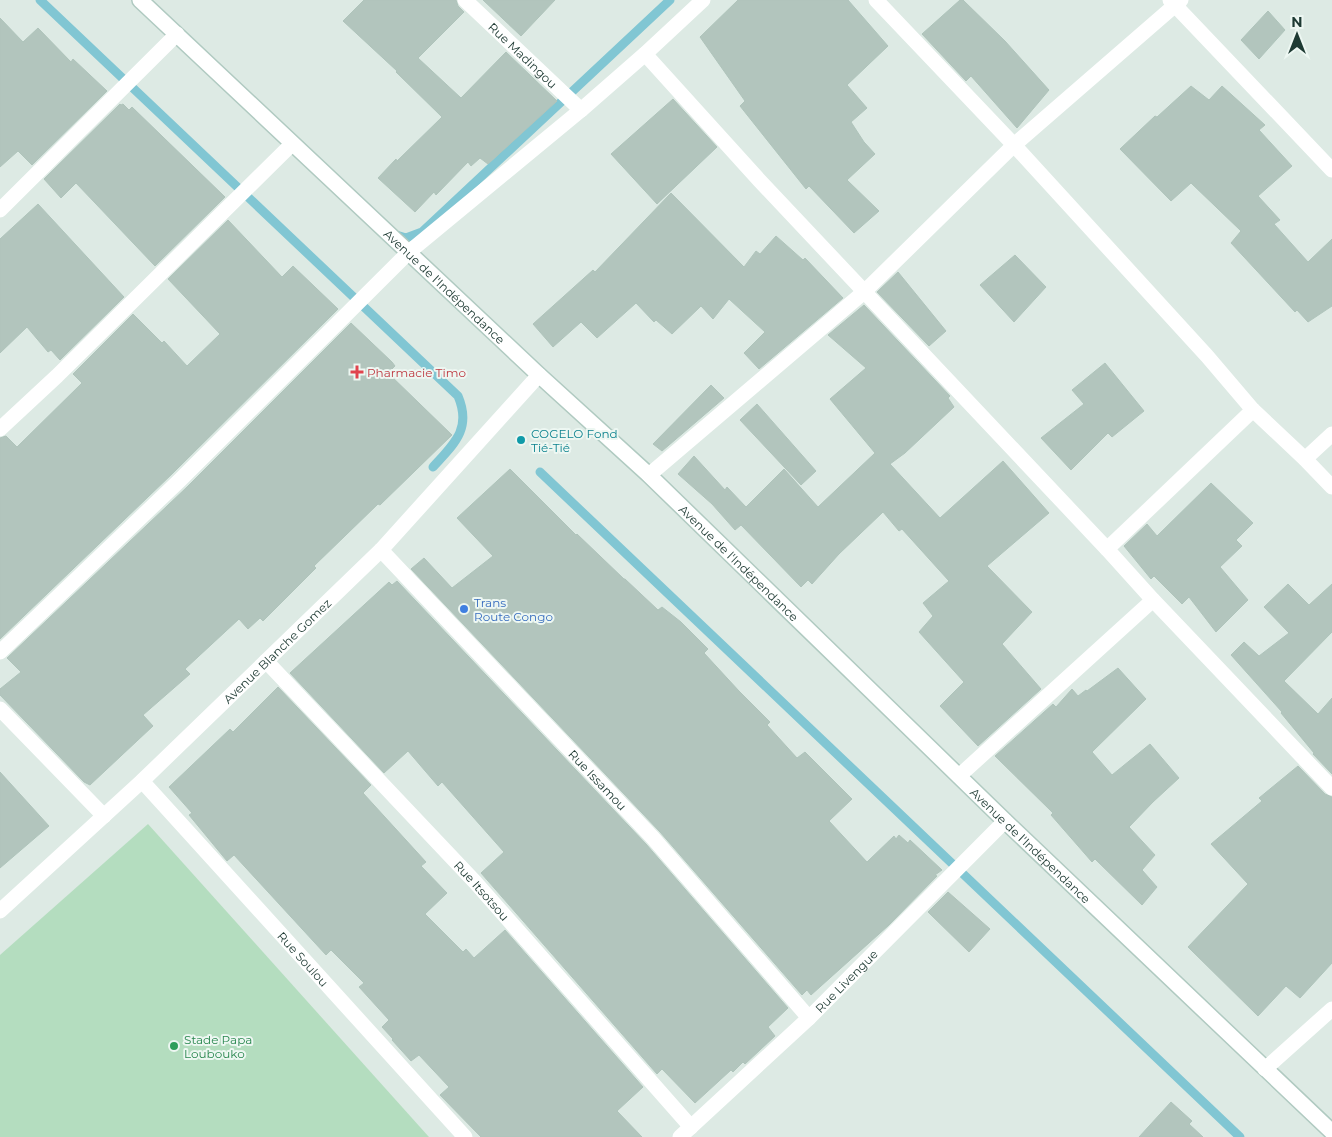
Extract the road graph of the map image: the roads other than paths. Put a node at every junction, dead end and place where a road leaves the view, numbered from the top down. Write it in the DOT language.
graph roads {
  1 [pos="140,0"];
  2 [pos="464,0"];
  3 [pos="703,0"];
  4 [pos="876,0"];
  5 [pos="1175,2"];
  6 [pos="177,34"];
  7 [pos="645,54"];
  8 [pos="581,110"];
  9 [pos="292,144"];
  10 [pos="1014,145"];
  11 [pos="1332,170"];
  12 [pos="0,210"];
  13 [pos="409,252"];
  14 [pos="864,292"];
  15 [pos="539,375"];
  16 [pos="1253,410"];
  17 [pos="0,429"];
  18 [pos="1332,434"];
  19 [pos="1305,459"];
  20 [pos="649,475"];
  21 [pos="1332,487"];
  22 [pos="1107,549"];
  23 [pos="381,550"];
  24 [pos="1153,600"];
  25 [pos="0,652"];
  26 [pos="266,661"];
  27 [pos="0,709"];
  28 [pos="959,776"];
  29 [pos="142,781"];
  30 [pos="1332,788"];
  31 [pos="104,816"];
  32 [pos="1005,821"];
  33 [pos="0,911"];
  34 [pos="1332,1009"];
  35 [pos="808,1018"];
  36 [pos="1265,1069"];
  37 [pos="686,1132"];
  38 [pos="1332,1132"];
  39 [pos="464,1137"];
  1 -- 6 [label="street, Avenue de l'Indépendance"];
  2 -- 8 [label="street, Rue Madingou"];
  3 -- 7 [label="street"];
  4 -- 10 [label="street"];
  5 -- 10 [label="street"];
  5 -- 11 [label="street"];
  6 -- 9 [label="street, Avenue de l'Indépendance"];
  6 -- 12 [label="street"];
  7 -- 8 [label="street"];
  7 -- 14 [label="street"];
  8 -- 13 [label="street"];
  9 -- 13 [label="street, Avenue de l'Indépendance"];
  9 -- 17 [label="street"];
  10 -- 14 [label="street"];
  10 -- 16 [label="street"];
  13 -- 15 [label="street, Avenue de l'Indépendance"];
  13 -- 25 [label="street"];
  14 -- 20 [label="street"];
  14 -- 22 [label="street"];
  15 -- 20 [label="street, Avenue de l'Indépendance"];
  15 -- 23 [label="street, Avenue Blanche Gomez"];
  16 -- 19 [label="street"];
  16 -- 22 [label="street"];
  18 -- 19 [label="street"];
  19 -- 21 [label="street"];
  20 -- 28 [label="street, Avenue de l'Indépendance"];
  22 -- 24 [label="street"];
  23 -- 26 [label="street, Avenue Blanche Gomez"];
  23 -- 35 [label="street, Rue Issamou"];
  24 -- 28 [label="street"];
  24 -- 30 [label="street"];
  26 -- 29 [label="street, Avenue Blanche Gomez"];
  26 -- 37 [label="street, Rue Itsotsou"];
  27 -- 31 [label="street"];
  28 -- 32 [label="street, Avenue de l'Indépendance"];
  29 -- 31 [label="street, Avenue Blanche Gomez"];
  29 -- 39 [label="street, Rue Soulou"];
  31 -- 33 [label="street, Avenue Blanche Gomez"];
  32 -- 35 [label="street, Rue Livengue"];
  32 -- 36 [label="street, Avenue de l'Indépendance"];
  34 -- 36 [label="street"];
  35 -- 37 [label="street, Rue Livengue"];
  36 -- 38 [label="street, Avenue de l'Indépendance"];
}
